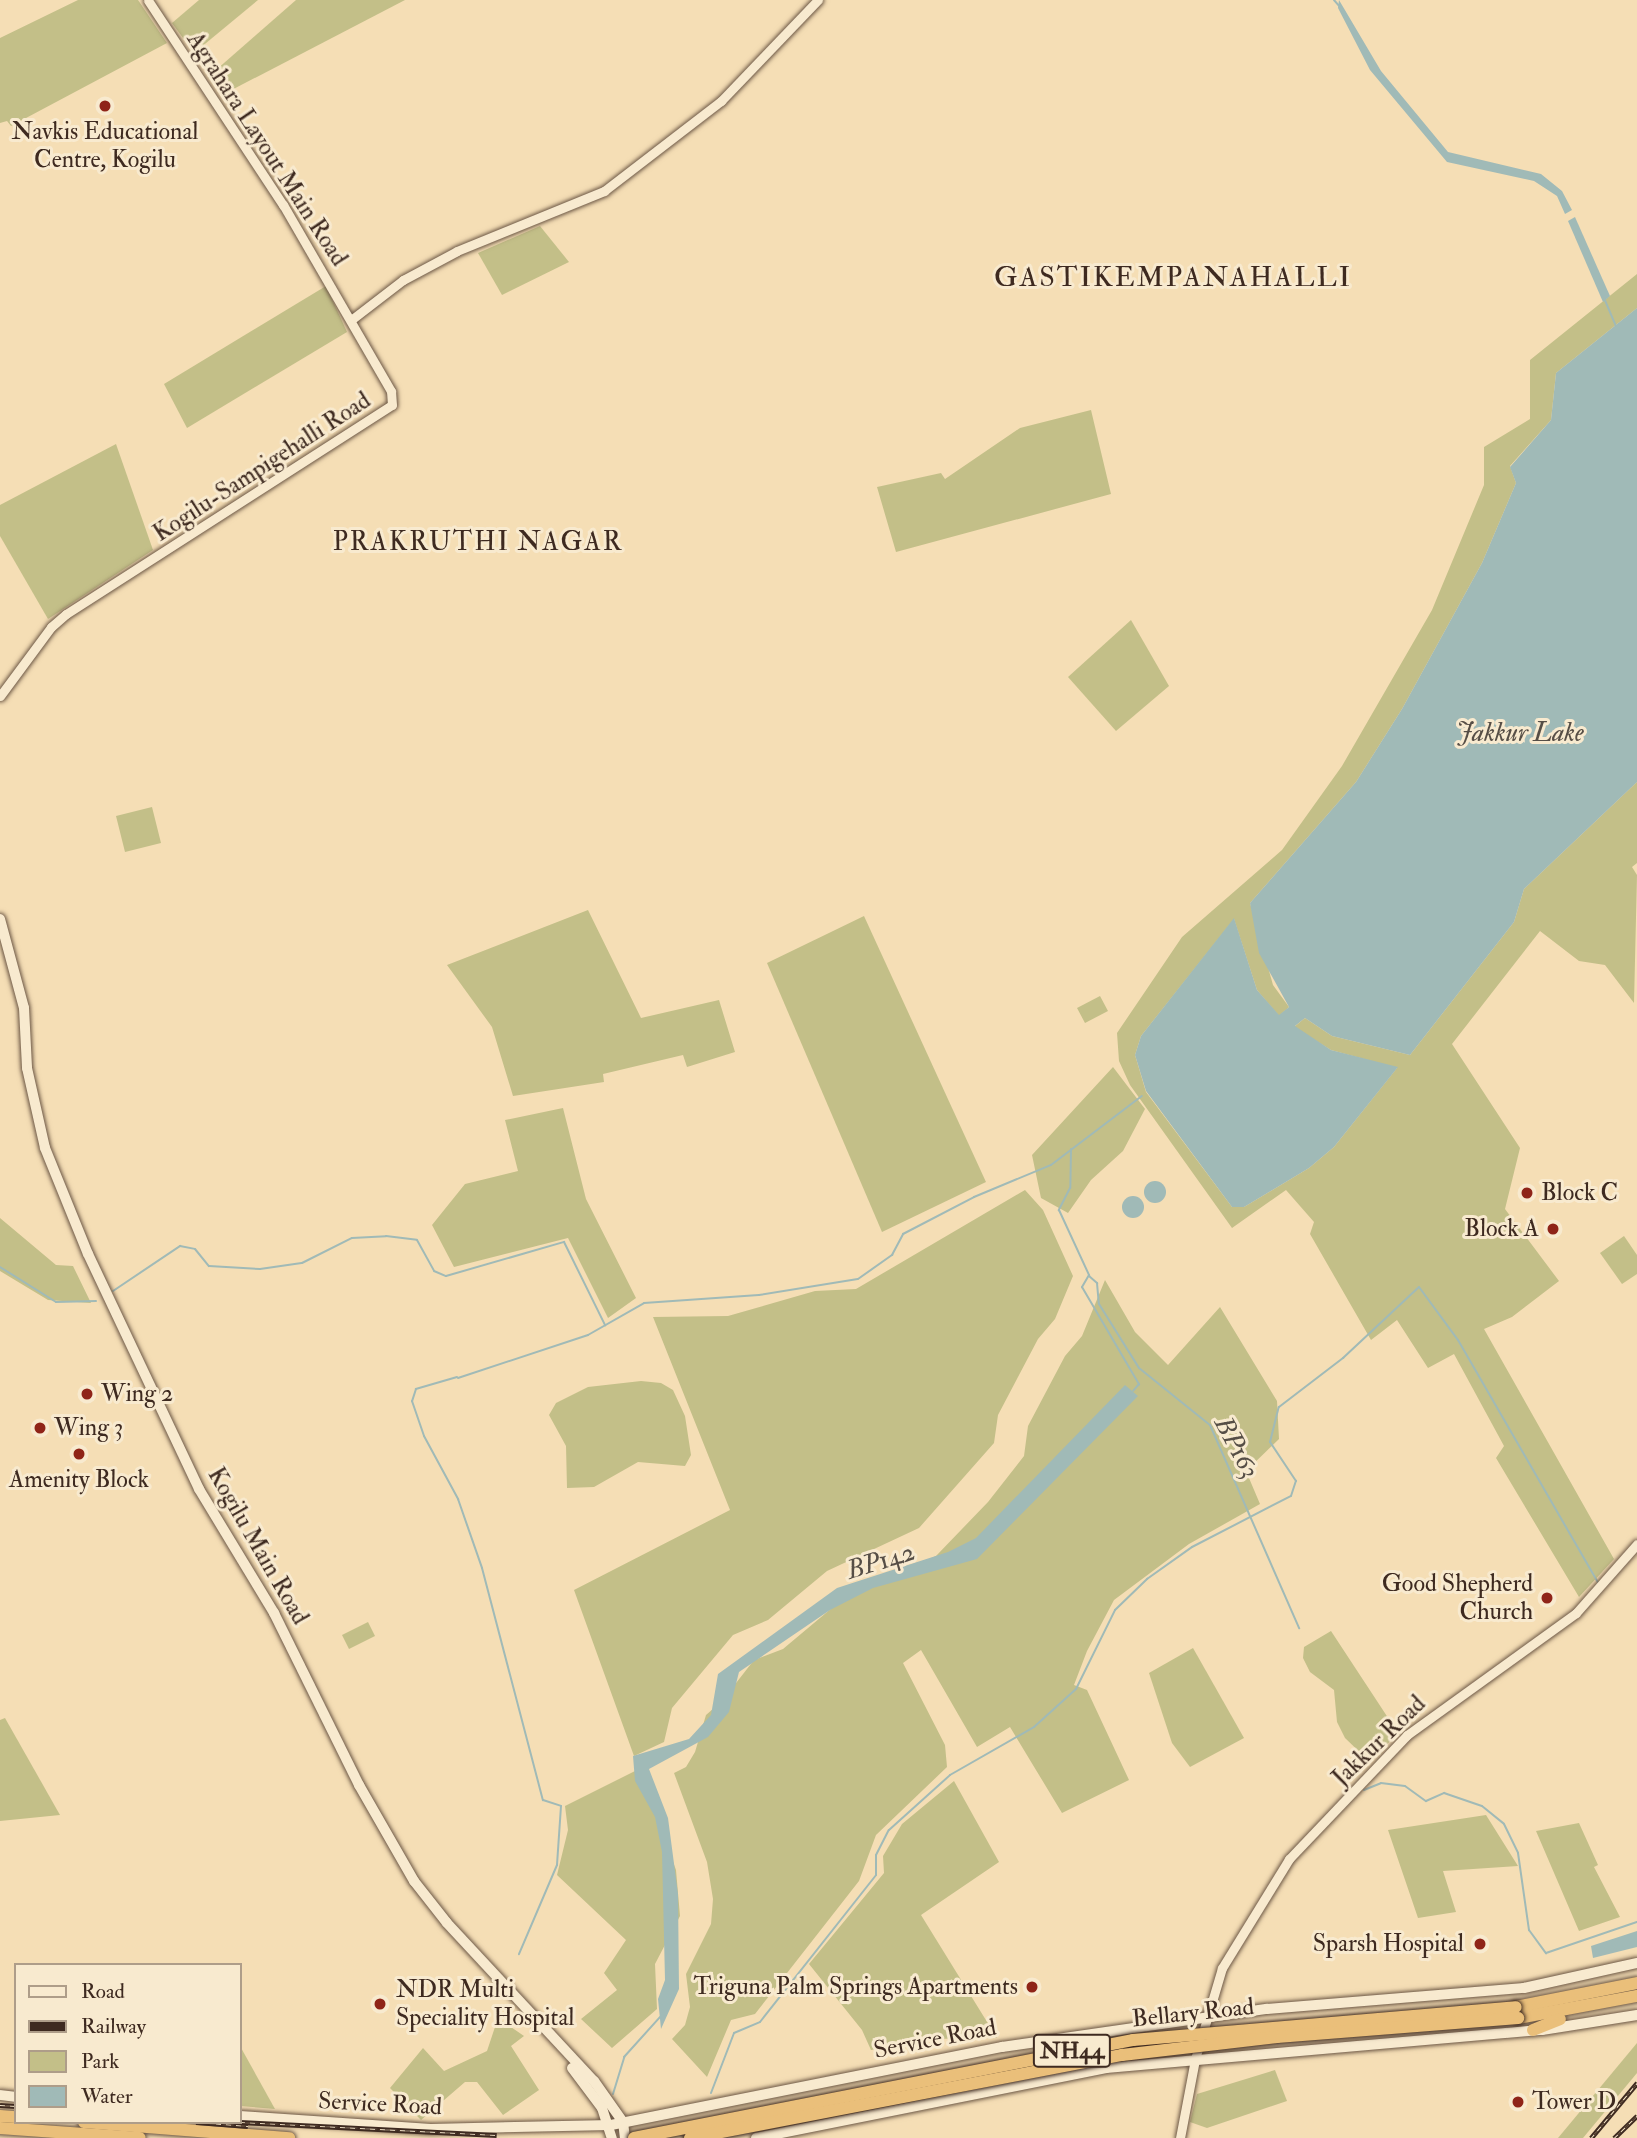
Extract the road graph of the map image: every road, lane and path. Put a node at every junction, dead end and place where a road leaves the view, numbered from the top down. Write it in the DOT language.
graph roads {
  1 [pos="148,0"];
  2 [pos="818,0"];
  3 [pos="351,320"];
  4 [pos="0,696"];
  5 [pos="0,919"];
  6 [pos="0,943"];
  7 [pos="173,1443"];
  8 [pos="1637,1544"];
  9 [pos="1637,1963"];
  10 [pos="1637,1983"];
  11 [pos="1637,1996"];
  12 [pos="1592,2006"];
  13 [pos="1517,2013"];
  14 [pos="1637,2015"];
  15 [pos="1206,2016"];
  16 [pos="1533,2030"];
  17 [pos="1195,2059"];
  18 [pos="1138,2065"];
  19 [pos="591,2085"];
  20 [pos="242,2116"];
  21 [pos="623,2122"];
  22 [pos="110,2124"];
  23 [pos="611,2125"];
  24 [pos="0,2128"];
  25 [pos="434,2133"];
  26 [pos="139,2138"];
  27 [pos="289,2138"];
  28 [pos="612,2138"];
  29 [pos="625,2138"];
  30 [pos="634,2138"];
  31 [pos="690,2138"];
  32 [pos="756,2138"];
  33 [pos="1175,2138"];
  34 [pos="1180,2138"];
  1 -- 3 [label="street, Agrahara Layout Main Road"];
  2 -- 3 [label="street"];
  3 -- 4 [label="street, Kogilu-Sampigehalli Road"];
  5 -- 7 [label="main road, Kogilu Main Road"];
  6 -- 7 [label="main road, Kogilu Main Road"];
  7 -- 19 [label="main road, Kogilu Main Road"];
  8 -- 15 [label="street, Jakkur Road"];
  9 -- 15 [label="main road, Service Road"];
  10 -- 13 [label="highway, Bellary Road / NH44"];
  11 -- 12 [label="highway, Bellary Road / NH44"];
  12 -- 13 [label="highway, Bellary Road / NH44"];
  12 -- 16 [label="highway"];
  13 -- 30 [label="highway, Bellary Road / NH44, bridge"];
  13 -- 31 [label="highway, Bellary Road / NH44, bridge"];
  14 -- 16 [label="main road"];
  15 -- 17 [label="street, Jakkur Road"];
  15 -- 21 [label="main road, Service Road"];
  16 -- 17 [label="main road"];
  17 -- 18 [label="main road"];
  17 -- 34 [label="street, Jakkur Road"];
  18 -- 32 [label="main road"];
  18 -- 33 [label="street"];
  19 -- 21 [label="main road, Kogilu Main Road"];
  19 -- 23 [label="main road, Kogilu Main Road"];
  20 -- 25 [label="main road, Service Road"];
  21 -- 23 [label="main road, Service Road"];
  21 -- 29 [label="main road"];
  22 -- 27 [label="highway"];
  23 -- 25 [label="main road, Service Road"];
  23 -- 28 [label="main road"];
  24 -- 26 [label="highway"];
}
